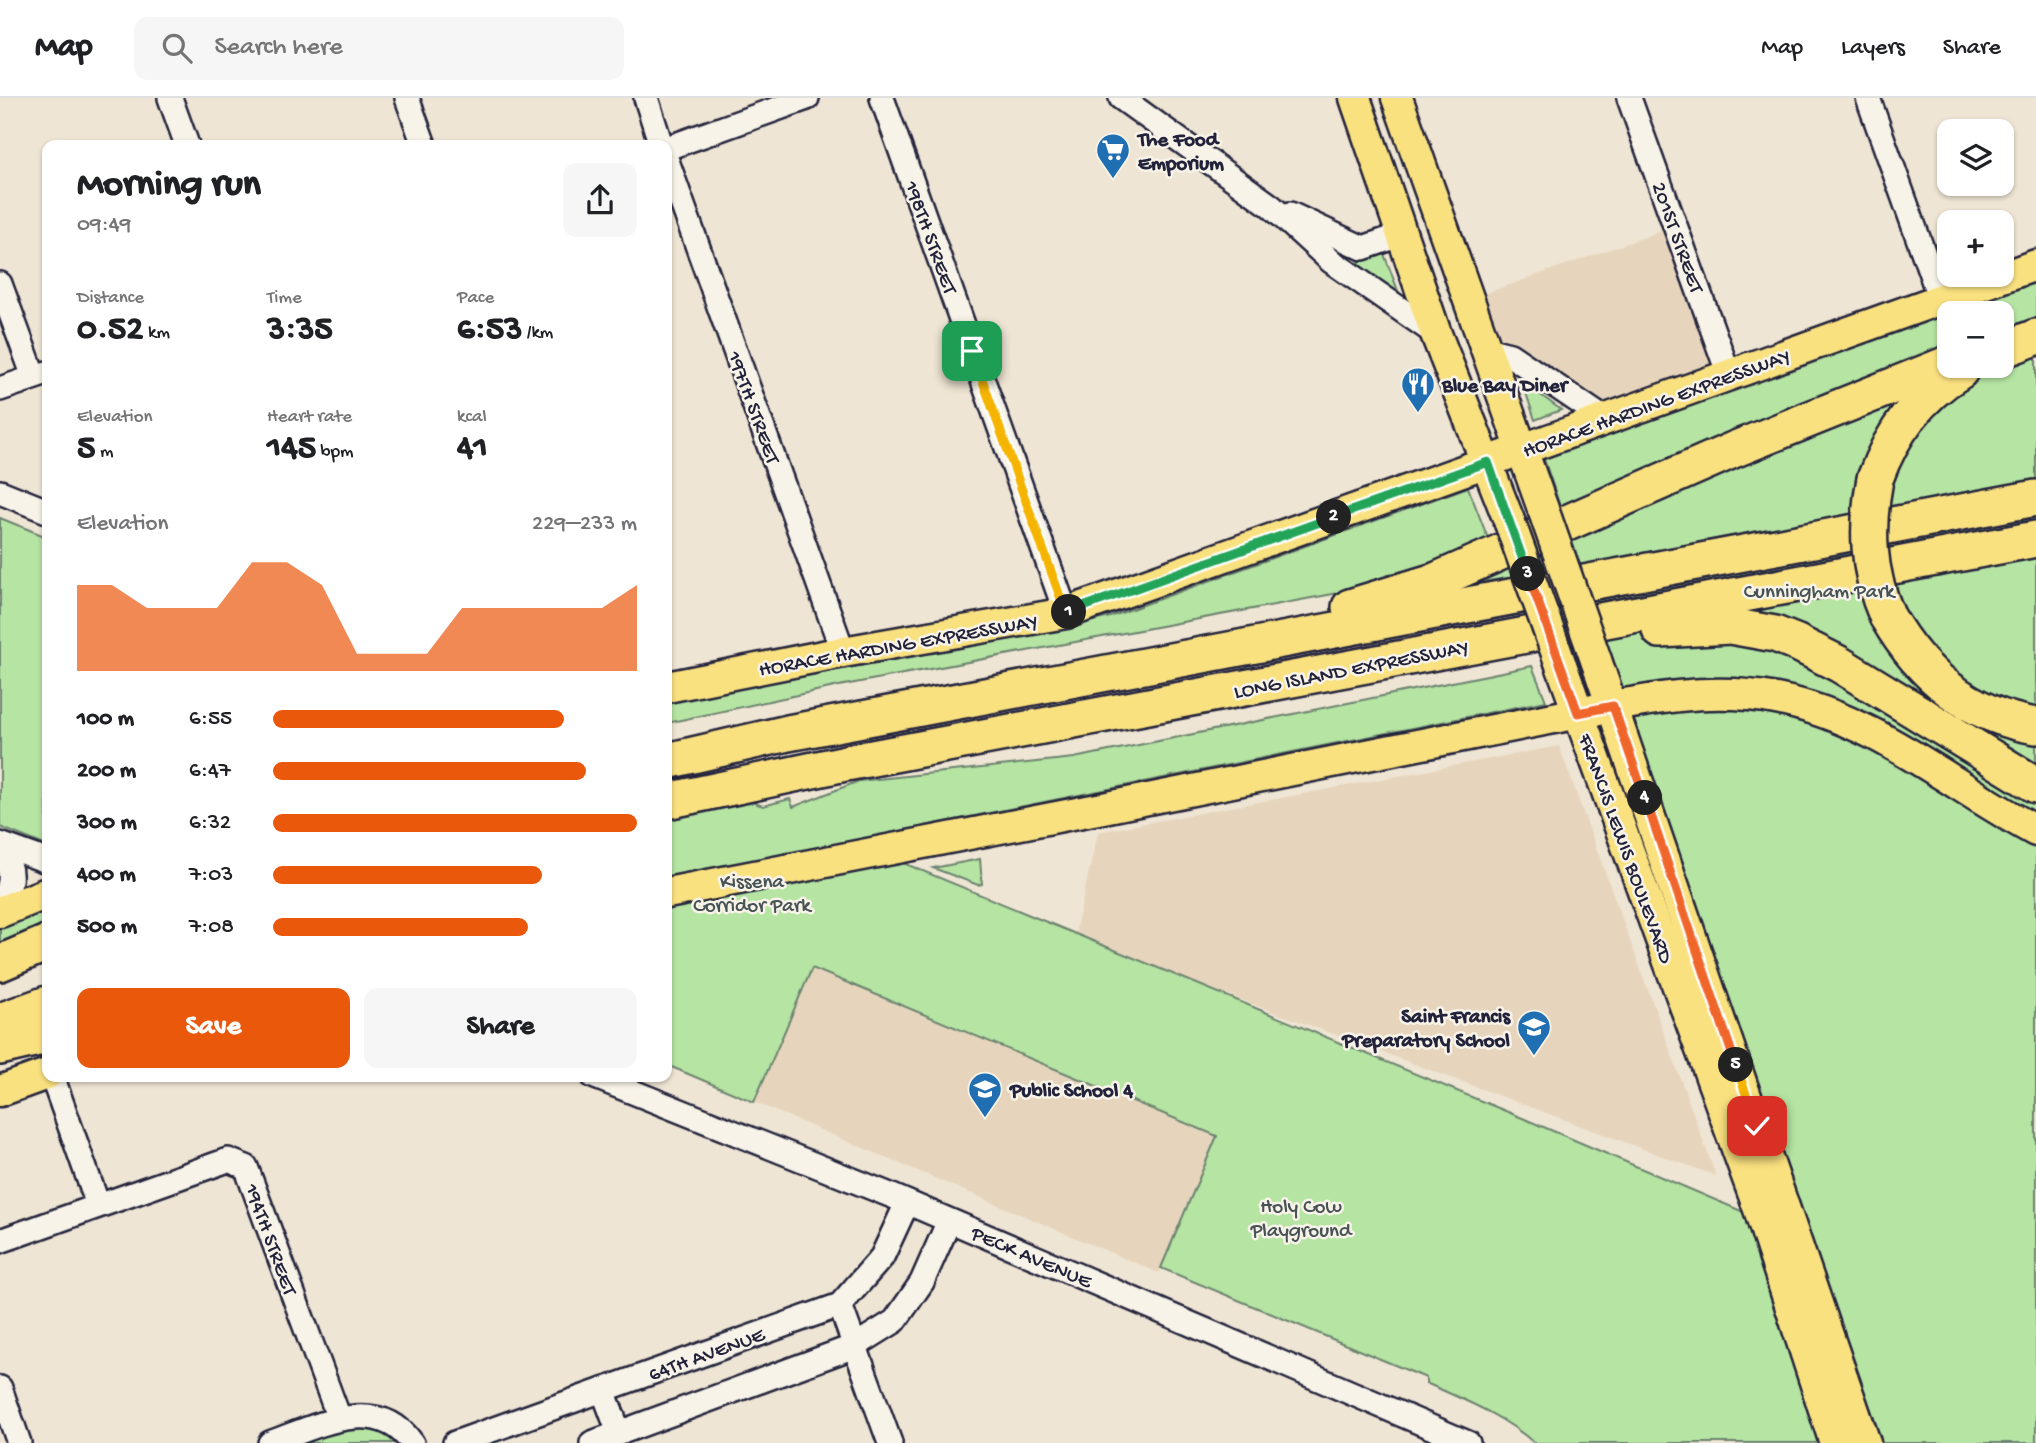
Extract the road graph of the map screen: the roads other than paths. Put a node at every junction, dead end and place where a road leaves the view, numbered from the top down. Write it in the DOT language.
graph roads {
  1 [pos="170,98"];
  2 [pos="407,98"];
  3 [pos="646,98"];
  4 [pos="807,98"];
  5 [pos="882,98"];
  6 [pos="1121,98"];
  7 [pos="1355,98"];
  8 [pos="1397,98"];
  9 [pos="1629,98"];
  10 [pos="1868,98"];
  11 [pos="185,140"];
  12 [pos="422,140"];
  13 [pos="659,140"];
  14 [pos="672,146"];
  15 [pos="672,175"];
  16 [pos="1271,206"];
  17 [pos="1400,235"];
  18 [pos="2036,265"];
  19 [pos="0,284"];
  20 [pos="1940,299"];
  21 [pos="1436,334"];
  22 [pos="2036,335"];
  23 [pos="2014,341"];
  24 [pos="2014,345"];
  25 [pos="1486,349"];
  26 [pos="1937,368"];
  27 [pos="41,375"];
  28 [pos="1729,376"];
  29 [pos="1951,378"];
  30 [pos="0,389"];
  31 [pos="1606,420"];
  32 [pos="1522,450"];
  33 [pos="1488,462"];
  34 [pos="0,492"];
  35 [pos="2036,498"];
  36 [pos="42,509"];
  37 [pos="2036,539"];
  38 [pos="1066,613"];
  39 [pos="843,652"];
  40 [pos="1355,667"];
  41 [pos="1050,684"];
  42 [pos="672,686"];
  43 [pos="1613,706"];
  44 [pos="1578,713"];
  45 [pos="1934,723"];
  46 [pos="2036,726"];
  47 [pos="672,760"];
  48 [pos="2036,762"];
  49 [pos="2036,785"];
  50 [pos="672,800"];
  51 [pos="2036,831"];
  52 [pos="0,844"];
  53 [pos="0,850"];
  54 [pos="42,859"];
  55 [pos="672,892"];
  56 [pos="42,896"];
  57 [pos="0,911"];
  58 [pos="42,945"];
  59 [pos="0,963"];
  60 [pos="42,963"];
  61 [pos="0,978"];
  62 [pos="42,1006"];
  63 [pos="0,1021"];
  64 [pos="42,1037"];
  65 [pos="0,1046"];
  66 [pos="42,1077"];
  67 [pos="52,1082"];
  68 [pos="608,1082"];
  69 [pos="0,1091"];
  70 [pos="907,1203"];
  71 [pos="98,1205"];
  72 [pos="949,1221"];
  73 [pos="0,1241"];
  74 [pos="840,1305"];
  75 [pos="855,1346"];
  76 [pos="0,1388"];
  77 [pos="603,1390"];
  78 [pos="339,1418"];
  79 [pos="619,1433"];
  80 [pos="19,1443"];
  81 [pos="270,1443"];
  82 [pos="412,1443"];
  83 [pos="455,1443"];
  84 [pos="592,1443"];
  85 [pos="890,1443"];
  86 [pos="1468,1443"];
  87 [pos="1835,1443"];
  88 [pos="1865,1443"];
  1 -- 11 [label="street"];
  2 -- 12 [label="street"];
  3 -- 13 [label="street"];
  4 -- 14 [label="street"];
  5 -- 38 [label="street, 198TH STREET"];
  6 -- 16 [label="street"];
  7 -- 17 [label="main road, FRANCIS LEWIS BOULEVARD"];
  8 -- 25 [label="main road, FRANCIS LEWIS BOULEVARD"];
  9 -- 28 [label="street, 201ST STREET"];
  10 -- 20 [label="street"];
  15 -- 39 [label="street, 197TH STREET"];
  16 -- 17 [label="street"];
  16 -- 21 [label="street"];
  17 -- 21 [label="main road, FRANCIS LEWIS BOULEVARD"];
  18 -- 20 [label="main road, HORACE HARDING EXPRESSWAY"];
  19 -- 27 [label="street"];
  20 -- 28 [label="main road, HORACE HARDING EXPRESSWAY"];
  21 -- 33 [label="main road, FRANCIS LEWIS BOULEVARD"];
  22 -- 23 [label="highway"];
  22 -- 24 [label="highway"];
  25 -- 31 [label="street"];
  25 -- 32 [label="main road, FRANCIS LEWIS BOULEVARD"];
  26 -- 41 [label="highway"];
  27 -- 30 [label="street"];
  28 -- 31 [label="main road, HORACE HARDING EXPRESSWAY"];
  29 -- 46 [label="highway, bridge"];
  31 -- 32 [label="main road, HORACE HARDING EXPRESSWAY"];
  32 -- 33 [label="main road, HORACE HARDING EXPRESSWAY"];
  32 -- 43 [label="main road, FRANCIS LEWIS BOULEVARD, bridge"];
  33 -- 38 [label="main road, HORACE HARDING EXPRESSWAY"];
  33 -- 44 [label="main road, FRANCIS LEWIS BOULEVARD, bridge"];
  34 -- 36 [label="street"];
  35 -- 41 [label="highway, LONG ISLAND EXPRESSWAY"];
  37 -- 40 [label="highway, LONG ISLAND EXPRESSWAY"];
  38 -- 39 [label="main road, HORACE HARDING EXPRESSWAY"];
  39 -- 42 [label="main road, HORACE HARDING EXPRESSWAY"];
  40 -- 45 [label="highway"];
  40 -- 50 [label="highway, LONG ISLAND EXPRESSWAY"];
  41 -- 47 [label="highway, LONG ISLAND EXPRESSWAY"];
  43 -- 44 [label="main road"];
  43 -- 51 [label="main road"];
  43 -- 88 [label="main road, FRANCIS LEWIS BOULEVARD"];
  44 -- 55 [label="main road"];
  44 -- 87 [label="main road, FRANCIS LEWIS BOULEVARD"];
  45 -- 48 [label="highway"];
  45 -- 49 [label="highway"];
  52 -- 54 [label="street"];
  53 -- 57 [label="street"];
  56 -- 57 [label="main road"];
  58 -- 59 [label="highway"];
  60 -- 61 [label="highway"];
  62 -- 63 [label="highway"];
  64 -- 65 [label="highway"];
  66 -- 69 [label="main road"];
  67 -- 71 [label="street"];
  68 -- 70 [label="street, PECK AVENUE"];
  70 -- 72 [label="street, PECK AVENUE"];
  70 -- 74 [label="street, 64TH AVENUE"];
  71 -- 73 [label="street, 194TH STREET"];
  71 -- 78 [label="street, 194TH STREET"];
  72 -- 75 [label="street"];
  72 -- 86 [label="street, PECK AVENUE"];
  74 -- 75 [label="street"];
  74 -- 77 [label="street, 64TH AVENUE"];
  75 -- 79 [label="street"];
  75 -- 85 [label="street"];
  76 -- 80 [label="street"];
  77 -- 79 [label="street"];
  77 -- 83 [label="street, 64TH AVENUE"];
  78 -- 81 [label="street"];
  78 -- 82 [label="street"];
  79 -- 84 [label="street"];
}
